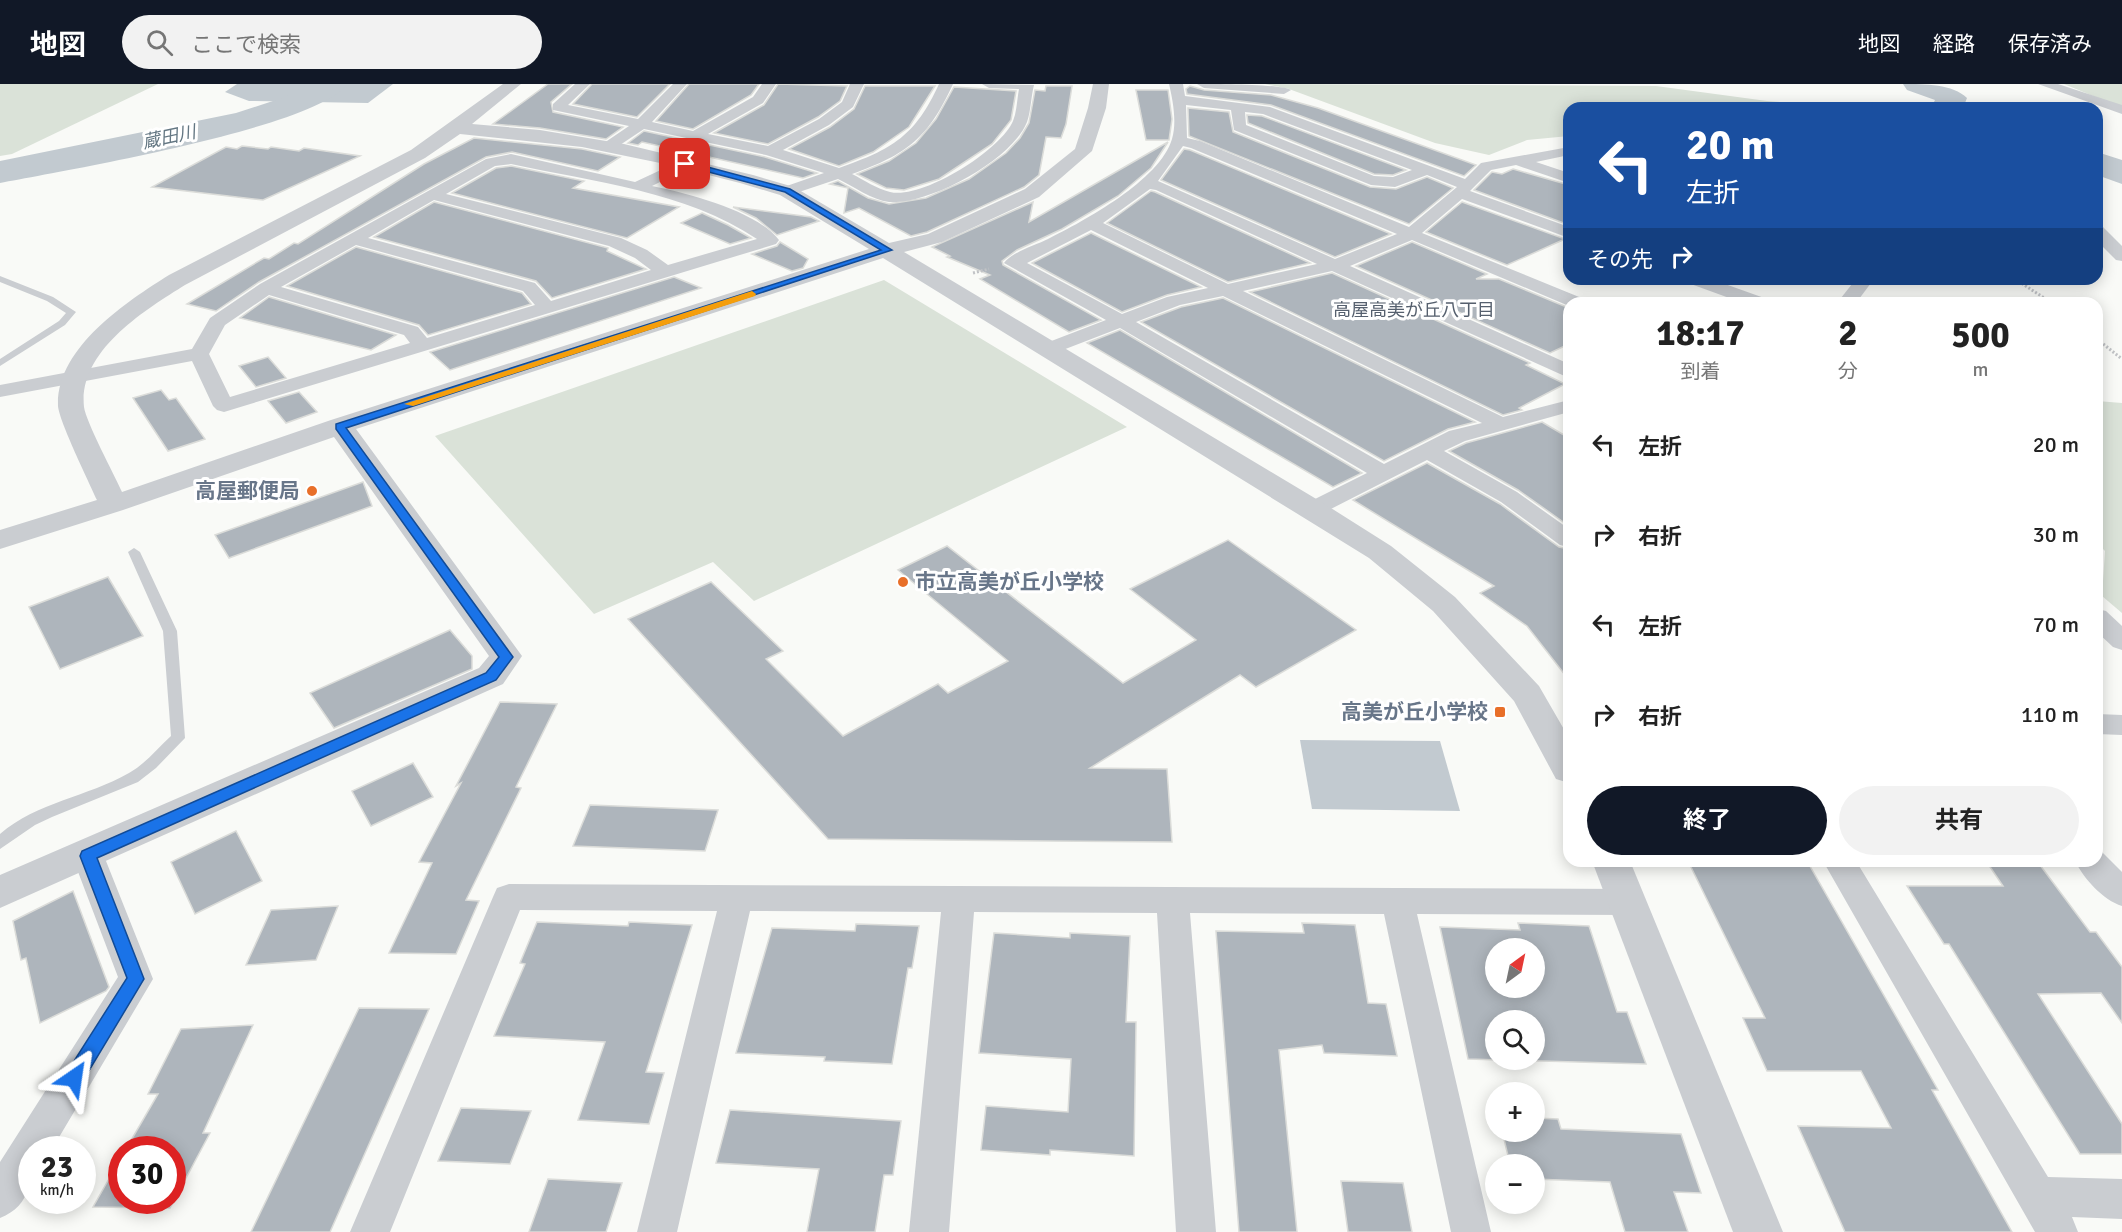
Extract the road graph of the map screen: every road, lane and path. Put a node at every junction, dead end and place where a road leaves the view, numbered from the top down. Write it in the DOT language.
graph roads {
  1 [pos="513,84"];
  2 [pos="583,84"];
  3 [pos="680,84"];
  4 [pos="768,84"];
  5 [pos="857,84"];
  6 [pos="946,84"];
  7 [pos="989,84"];
  8 [pos="1101,84"];
  9 [pos="1204,84"];
  10 [pos="1257,84"];
  11 [pos="2045,84"];
  12 [pos="1027,85"];
  13 [pos="1178,92"];
  14 [pos="2098,102"];
  15 [pos="2103,104"];
  16 [pos="1238,106"];
  17 [pos="2122,110"];
  18 [pos="641,125"];
  19 [pos="456,128"];
  20 [pos="694,136"];
  21 [pos="1179,141"];
  22 [pos="609,146"];
  23 [pos="770,151"];
  24 [pos="1563,152"];
  25 [pos="1518,160"];
  26 [pos="685,164"];
  27 [pos="1424,171"];
  28 [pos="838,172"];
  29 [pos="1563,176"];
  30 [pos="1148,183"];
  31 [pos="639,186"];
  32 [pos="1463,189"];
  33 [pos="788,191"];
  34 [pos="433,195"];
  35 [pos="1091,224"];
  36 [pos="1563,231"];
  37 [pos="1409,235"];
  38 [pos="2103,237"];
  39 [pos="354,239"];
  40 [pos="888,250"];
  41 [pos="2122,256"];
  42 [pos="1331,266"];
  43 [pos="665,272"];
  44 [pos="0,279"];
  45 [pos="1710,285"];
  46 [pos="1860,285"];
  47 [pos="2024,285"];
  48 [pos="266,288"];
  49 [pos="1223,290"];
  50 [pos="1563,297"];
  51 [pos="1744,297"];
  52 [pos="1851,297"];
  53 [pos="2043,297"];
  54 [pos="548,308"];
  55 [pos="1119,320"];
  56 [pos="2103,344"];
  57 [pos="423,346"];
  58 [pos="1048,349"];
  59 [pos="199,354"];
  60 [pos="2122,358"];
  61 [pos="0,363"];
  62 [pos="1563,369"];
  63 [pos="74,377"];
  64 [pos="0,391"];
  65 [pos="1563,410"];
  66 [pos="1501,424"];
  67 [pos="340,426"];
  68 [pos="1427,450"];
  69 [pos="1383,472"];
  70 [pos="113,504"];
  71 [pos="1313,509"];
  72 [pos="1563,536"];
  73 [pos="0,540"];
  74 [pos="134,552"];
  75 [pos="2103,623"];
  76 [pos="2122,641"];
  77 [pos="2103,724"];
  78 [pos="2122,725"];
  79 [pos="1563,759"];
  80 [pos="0,843"];
  81 [pos="88,856"];
  82 [pos="1613,867"];
  83 [pos="1843,867"];
  84 [pos="2097,867"];
  85 [pos="0,892"];
  86 [pos="2122,893"];
  87 [pos="737,898"];
  88 [pos="959,899"];
  89 [pos="1173,900"];
  90 [pos="1398,901"];
  91 [pos="1627,902"];
  92 [pos="2038,1196"];
  93 [pos="0,1198"];
  94 [pos="2122,1199"];
  95 [pos="370,1232"];
  96 [pos="657,1232"];
  97 [pos="929,1232"];
  98 [pos="1196,1232"];
  99 [pos="1471,1232"];
  100 [pos="1758,1232"];
  101 [pos="2058,1232"];
  1 -- 19 [label="street"];
  2 -- 18 [label="street"];
  3 -- 18 [label="street"];
  4 -- 20 [label="street"];
  5 -- 23 [label="street"];
  6 -- 28 [label="street"];
  7 -- 12 [label="street"];
  8 -- 40 [label="street"];
  9 -- 10 [label="street"];
  11 -- 14 [label="street"];
  12 -- 28 [label="street"];
  13 -- 16 [label="street"];
  13 -- 21 [label="street"];
  15 -- 17 [label="street"];
  16 -- 27 [label="street"];
  16 -- 27 [label="street"];
  18 -- 20 [label="street"];
  18 -- 22 [label="street"];
  19 -- 22 [label="street"];
  19 -- 63 [label="street"];
  20 -- 23 [label="street"];
  21 -- 30 [label="street"];
  21 -- 37 [label="street"];
  22 -- 26 [label="street"];
  23 -- 28 [label="street"];
  24 -- 25 [label="street"];
  25 -- 29 [label="street"];
  25 -- 32 [label="street"];
  26 -- 31 [label="street"];
  26 -- 33 [label="street"];
  27 -- 32 [label="street"];
  28 -- 33 [label="street"];
  30 -- 35 [label="street"];
  30 -- 42 [label="street"];
  31 -- 34 [label="street"];
  31 -- 43 [label="street"];
  32 -- 36 [label="street"];
  32 -- 37 [label="street"];
  33 -- 40 [label="street"];
  34 -- 39 [label="street"];
  34 -- 43 [label="street"];
  35 -- 49 [label="street"];
  35 -- 55 [label="street"];
  37 -- 42 [label="street"];
  37 -- 50 [label="street"];
  38 -- 41 [label="street"];
  39 -- 48 [label="street"];
  39 -- 54 [label="street"];
  40 -- 58 [label="street"];
  40 -- 67 [label="street"];
  42 -- 49 [label="street"];
  42 -- 62 [label="street"];
  43 -- 54 [label="street"];
  44 -- 61 [label="lane"];
  45 -- 51 [label="street"];
  46 -- 52 [label="street"];
  47 -- 53 [label="path"];
  48 -- 57 [label="street"];
  48 -- 59 [label="street"];
  49 -- 55 [label="street"];
  49 -- 66 [label="street"];
  54 -- 57 [label="street"];
  55 -- 58 [label="street"];
  55 -- 69 [label="street"];
  56 -- 60 [label="path"];
  57 -- 59 [label="street"];
  58 -- 71 [label="street"];
  59 -- 63 [label="street"];
  63 -- 64 [label="street"];
  63 -- 70 [label="street"];
  65 -- 66 [label="street"];
  66 -- 68 [label="street"];
  67 -- 70 [label="street"];
  67 -- 81 [label="street"];
  68 -- 69 [label="street"];
  68 -- 72 [label="street"];
  69 -- 71 [label="street"];
  70 -- 73 [label="street"];
  71 -- 79 [label="street"];
  74 -- 80 [label="lane"];
  75 -- 76 [label="street"];
  77 -- 78 [label="street"];
  81 -- 85 [label="street"];
  81 -- 93 [label="street"];
  82 -- 91 [label="street"];
  83 -- 92 [label="street"];
  84 -- 86 [label="street"];
  87 -- 88 [label="street"];
  87 -- 95 [label="street"];
  87 -- 96 [label="street"];
  88 -- 89 [label="street"];
  88 -- 97 [label="street"];
  89 -- 90 [label="street"];
  89 -- 98 [label="street"];
  90 -- 91 [label="street"];
  90 -- 99 [label="street"];
  91 -- 100 [label="street"];
  92 -- 94 [label="street"];
  92 -- 101 [label="street"];
}
